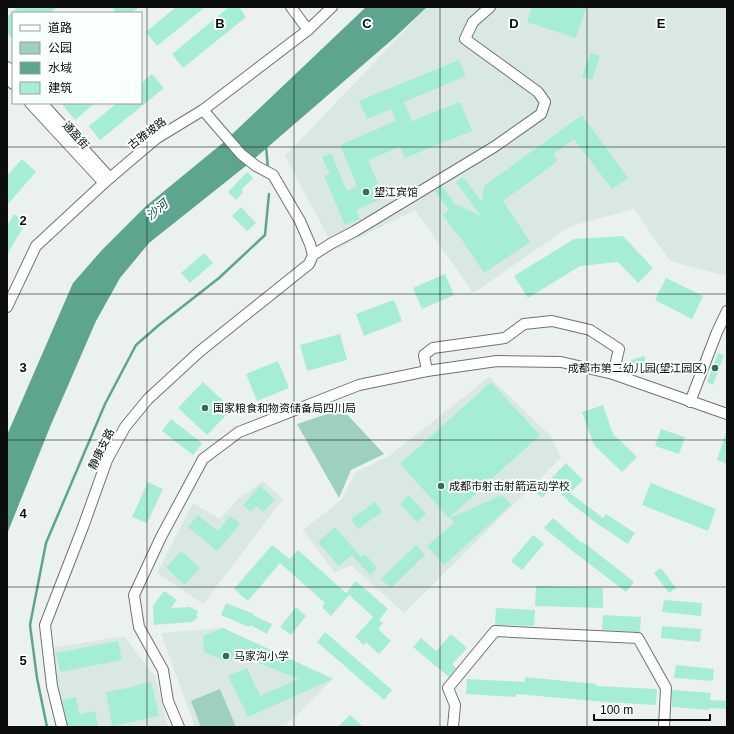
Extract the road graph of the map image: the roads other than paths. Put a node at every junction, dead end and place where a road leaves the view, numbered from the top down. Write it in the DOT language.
graph roads {
  1 [pos="291,7"];
  2 [pos="332,7"];
  3 [pos="490,7"];
  4 [pos="308,30"];
  5 [pos="31,104"];
  6 [pos="43,104"];
  7 [pos="204,110"];
  8 [pos="107,181"];
  9 [pos="314,255"];
  10 [pos="7,307"];
  11 [pos="727,311"];
  12 [pos="427,371"];
  13 [pos="613,374"];
  14 [pos="690,402"];
  15 [pos="727,414"];
  16 [pos="62,727"];
  17 [pos="178,727"];
  18 [pos="453,727"];
  19 [pos="664,727"];
  1 -- 4 [label="street"];
  2 -- 4 [label="street, 古雅坡路"];
  3 -- 9 [label="street, 静康支路"];
  4 -- 7 [label="street, 古雅坡路"];
  5 -- 8 [label="street, 通盈街"];
  6 -- 8 [label="street, 通盈街"];
  7 -- 8 [label="street, 古雅坡路"];
  7 -- 9 [label="street"];
  8 -- 10 [label="street, 古雅坡路"];
  9 -- 16 [label="street, 静康支路"];
  11 -- 14 [label="street"];
  12 -- 13 [label="street"];
  12 -- 13 [label="street"];
  12 -- 17 [label="street"];
  13 -- 14 [label="street"];
  14 -- 15 [label="street"];
  18 -- 19 [label="street"];
}
